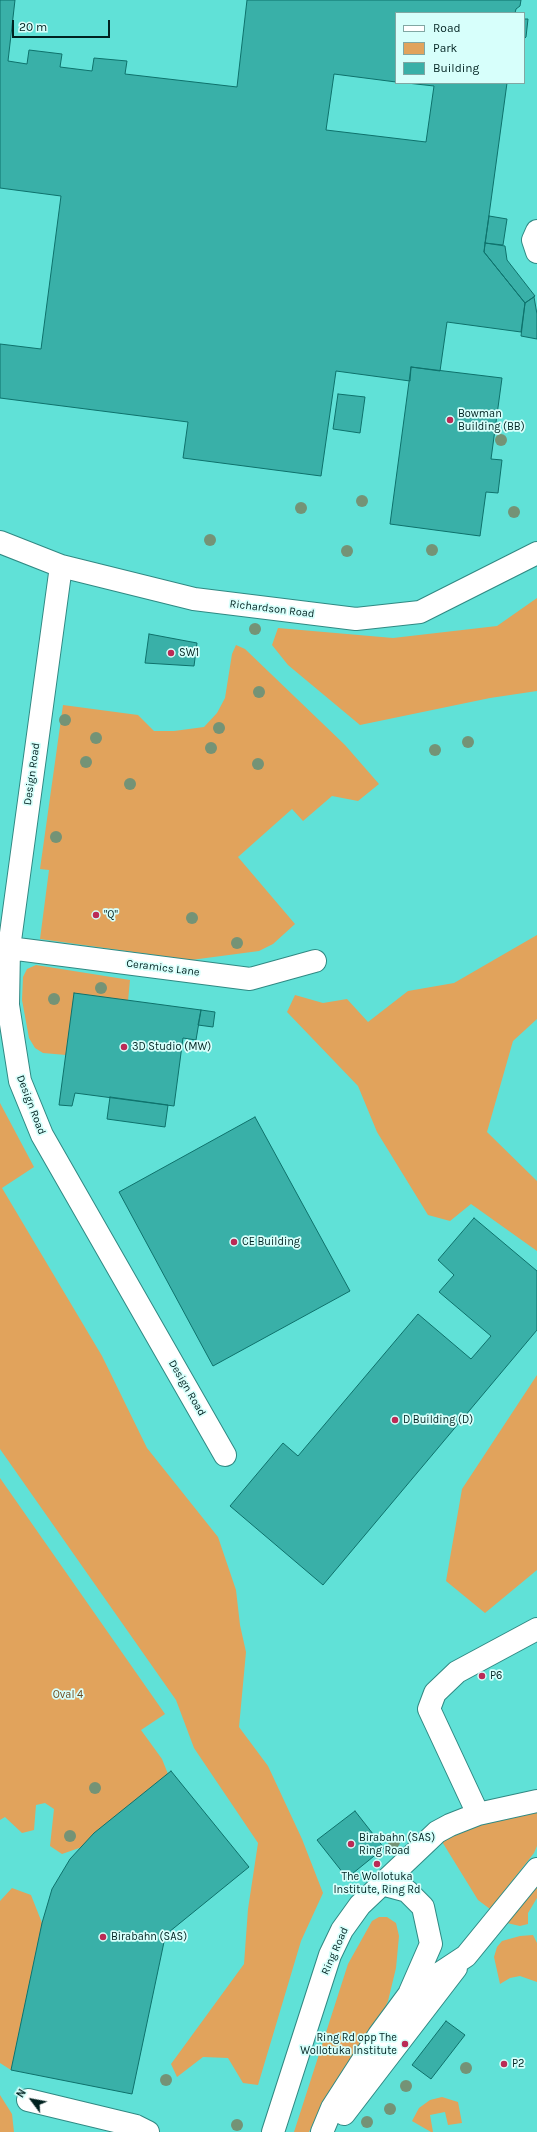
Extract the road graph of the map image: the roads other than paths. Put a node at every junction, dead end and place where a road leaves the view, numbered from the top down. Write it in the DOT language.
graph roads {
  1 [pos="537,231"];
  2 [pos="537,252"];
  3 [pos="0,542"];
  4 [pos="537,552"];
  5 [pos="61,566"];
  6 [pos="9,948"];
  7 [pos="315,961"];
  8 [pos="4,1005"];
  9 [pos="225,1455"];
  10 [pos="537,1629"];
  11 [pos="537,1801"];
  12 [pos="478,1814"];
  13 [pos="537,1869"];
  14 [pos="380,1884"];
  15 [pos="466,1956"];
  16 [pos="410,1993"];
  17 [pos="28,2100"];
  18 [pos="148,2132"];
  19 [pos="273,2132"];
  20 [pos="322,2132"];
  21 [pos="330,2132"];
  1 -- 2 [label="street"];
  3 -- 5 [label="street, Richardson Road"];
  4 -- 5 [label="street, Richardson Road"];
  5 -- 6 [label="street, Design Road"];
  6 -- 7 [label="street, Ceramics Lane"];
  6 -- 8 [label="street, Design Road"];
  8 -- 9 [label="street, Design Road"];
  10 -- 12 [label="street"];
  11 -- 12 [label="street, Ring Road"];
  12 -- 14 [label="street, Ring Road"];
  13 -- 15 [label="street"];
  14 -- 16 [label="street"];
  14 -- 19 [label="street, Ring Road"];
  15 -- 16 [label="street"];
  15 -- 21 [label="street"];
  16 -- 20 [label="street"];
  17 -- 18 [label="street"];
}
